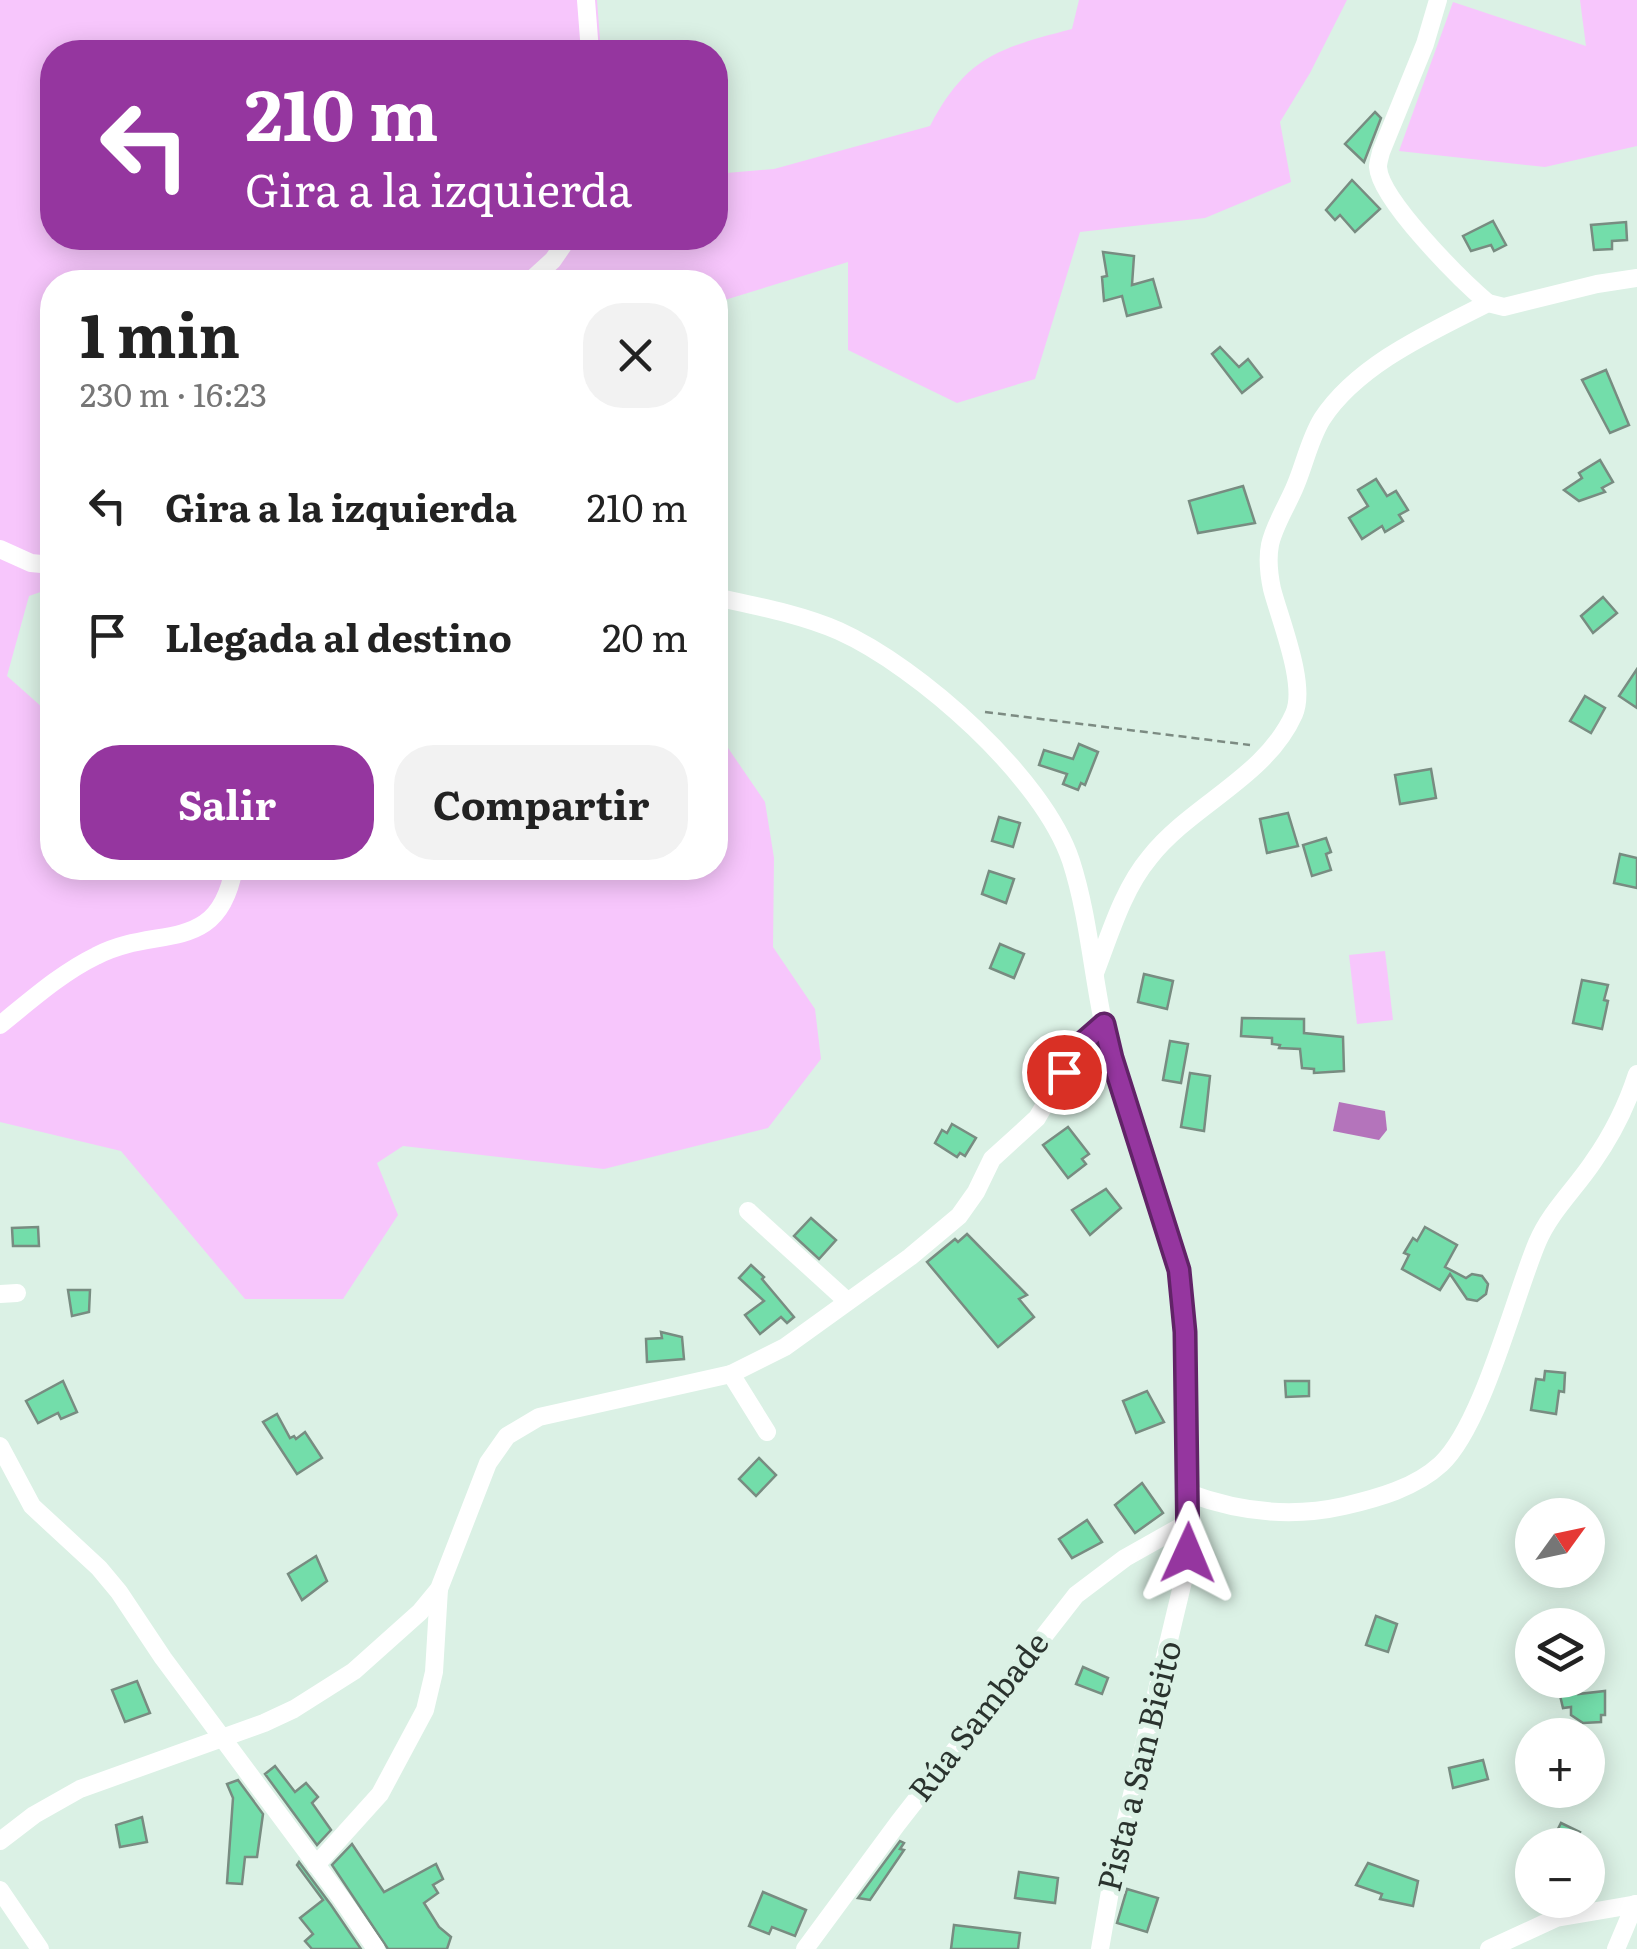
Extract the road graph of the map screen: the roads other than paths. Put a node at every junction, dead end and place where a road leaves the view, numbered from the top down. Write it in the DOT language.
graph roads {
  1 [pos="586,0"];
  2 [pos="1438,0"];
  3 [pos="589,40"];
  4 [pos="560,250"];
  5 [pos="542,270"];
  6 [pos="1637,278"];
  7 [pos="1488,303"];
  8 [pos="0,549"];
  9 [pos="40,563"];
  10 [pos="728,601"];
  11 [pos="231,880"];
  12 [pos="1095,973"];
  13 [pos="1104,1024"];
  14 [pos="0,1025"];
  15 [pos="1637,1074"];
  16 [pos="748,1210"];
  17 [pos="847,1301"];
  18 [pos="731,1374"];
  19 [pos="767,1432"];
  20 [pos="0,1446"];
  21 [pos="1188,1493"];
  22 [pos="1189,1522"];
  23 [pos="440,1588"];
  24 [pos="224,1739"];
  25 [pos="0,1841"];
  26 [pos="316,1865"];
  27 [pos="0,1890"];
  28 [pos="1636,1904"];
  29 [pos="40,1949"];
  30 [pos="376,1949"];
  31 [pos="805,1949"];
  32 [pos="1100,1949"];
  33 [pos="1489,1949"];
  34 [pos="1616,1949"];
  1 -- 3 [label="street"];
  2 -- 7 [label="street"];
  4 -- 5 [label="street"];
  6 -- 7 [label="street"];
  7 -- 12 [label="street"];
  8 -- 9 [label="street"];
  10 -- 12 [label="street, Pista a San Bieito"];
  11 -- 14 [label="street"];
  12 -- 13 [label="street, Pista a San Bieito"];
  13 -- 17 [label="street"];
  13 -- 21 [label="street, Pista a San Bieito"];
  15 -- 21 [label="street"];
  16 -- 17 [label="street"];
  17 -- 18 [label="street"];
  18 -- 19 [label="street"];
  18 -- 23 [label="street"];
  20 -- 24 [label="street"];
  21 -- 22 [label="street, Pista a San Bieito"];
  22 -- 31 [label="street, Rúa Sambade"];
  22 -- 32 [label="street, Pista a San Bieito"];
  23 -- 24 [label="street"];
  23 -- 26 [label="street"];
  24 -- 25 [label="street"];
  24 -- 26 [label="street"];
  26 -- 30 [label="street"];
  27 -- 29 [label="street"];
  28 -- 33 [label="street"];
  28 -- 34 [label="street"];
}
